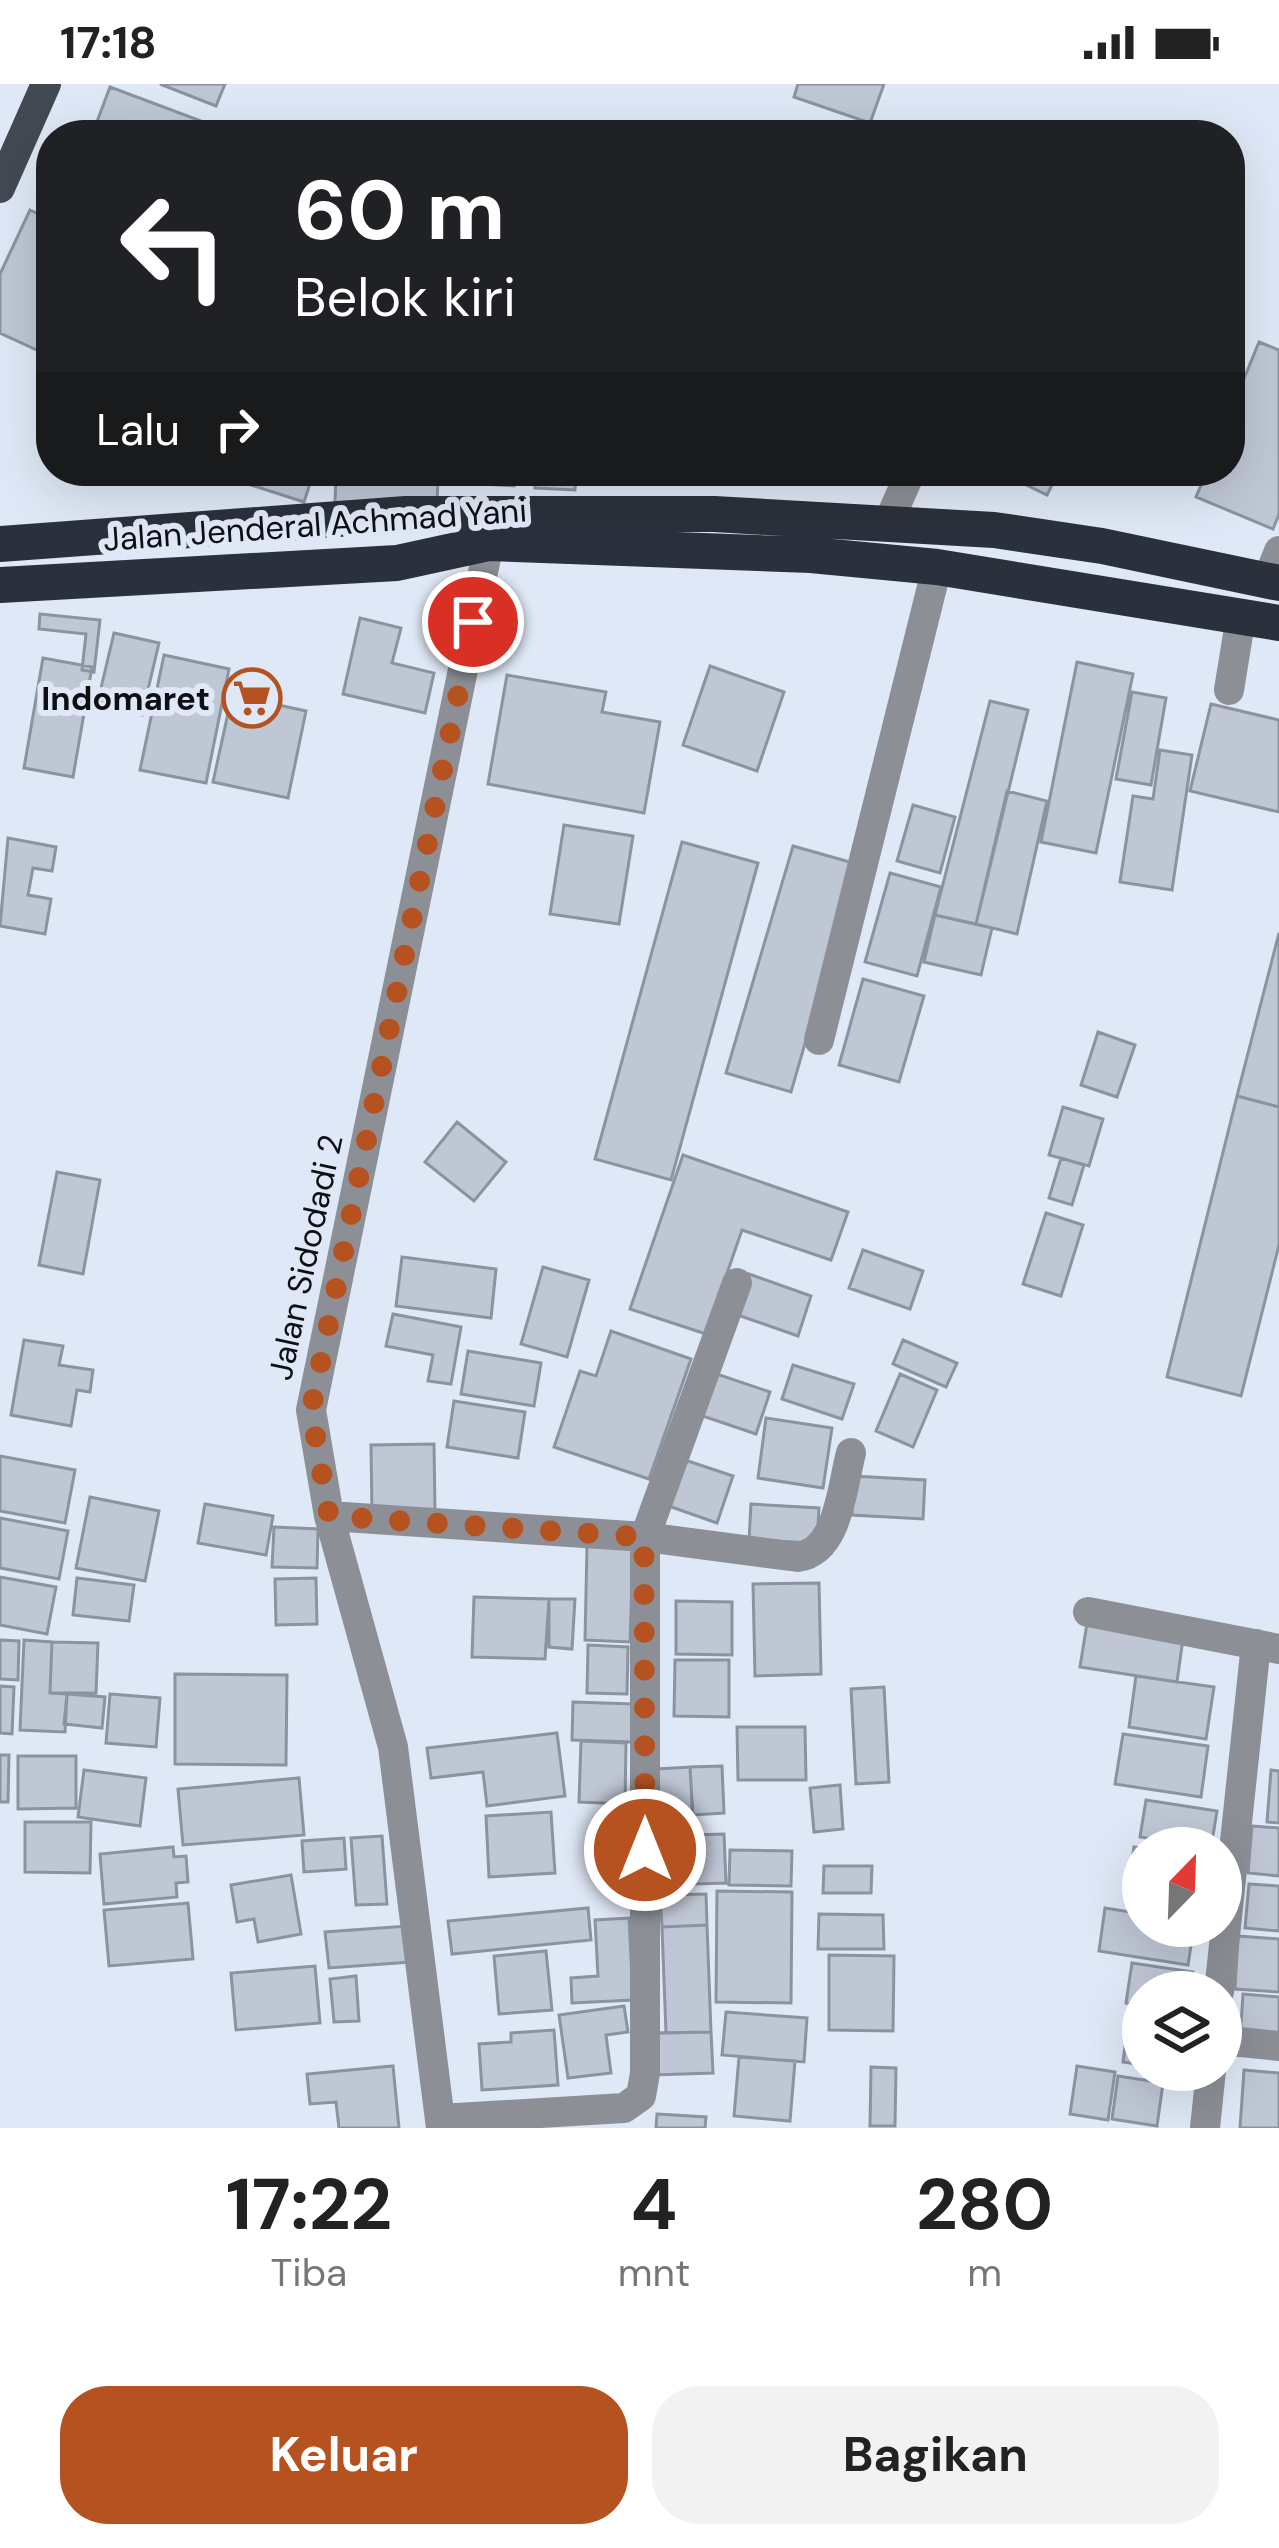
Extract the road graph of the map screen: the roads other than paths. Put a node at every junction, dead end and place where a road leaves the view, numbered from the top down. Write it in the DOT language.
graph roads {
  1 [pos="46,84"];
  2 [pos="0,188"];
  3 [pos="904,486"];
  4 [pos="889,521"];
  5 [pos="489,543"];
  6 [pos="0,544"];
  7 [pos="937,568"];
  8 [pos="1275,572"];
  9 [pos="0,585"];
  10 [pos="1241,616"];
  11 [pos="1279,622"];
  12 [pos="1229,689"];
  13 [pos="819,1040"];
  14 [pos="737,1283"];
  15 [pos="850,1454"];
  16 [pos="329,1516"];
  17 [pos="644,1537"];
  18 [pos="1088,1612"];
  19 [pos="1267,1647"];
  20 [pos="1222,1971"];
  21 [pos="1242,2042"];
  22 [pos="1279,2046"];
  23 [pos="1209,2091"];
  24 [pos="441,2124"];
  25 [pos="1205,2128"];
  1 -- 2 [label="main road"];
  3 -- 4 [label="street"];
  4 -- 6 [label="highway, Jalan Jenderal Achmad Yani"];
  4 -- 8 [label="highway, Jalan Jenderal Achmad Yani"];
  5 -- 7 [label="highway, Jalan Jenderal Achmad Yani"];
  5 -- 9 [label="highway, Jalan Jenderal Achmad Yani"];
  5 -- 16 [label="street, Jalan Sidodadi 2"];
  7 -- 10 [label="highway, Jalan Jenderal Achmad Yani"];
  7 -- 13 [label="street"];
  10 -- 11 [label="highway, Jalan Jenderal Achmad Yani"];
  10 -- 12 [label="street"];
  14 -- 17 [label="street"];
  15 -- 17 [label="street"];
  16 -- 17 [label="street"];
  16 -- 24 [label="street, Jalan Sidodadi 2"];
  17 -- 24 [label="street"];
  18 -- 19 [label="street"];
  19 -- 20 [label="street"];
  21 -- 22 [label="street"];
  23 -- 25 [label="street"];
}
